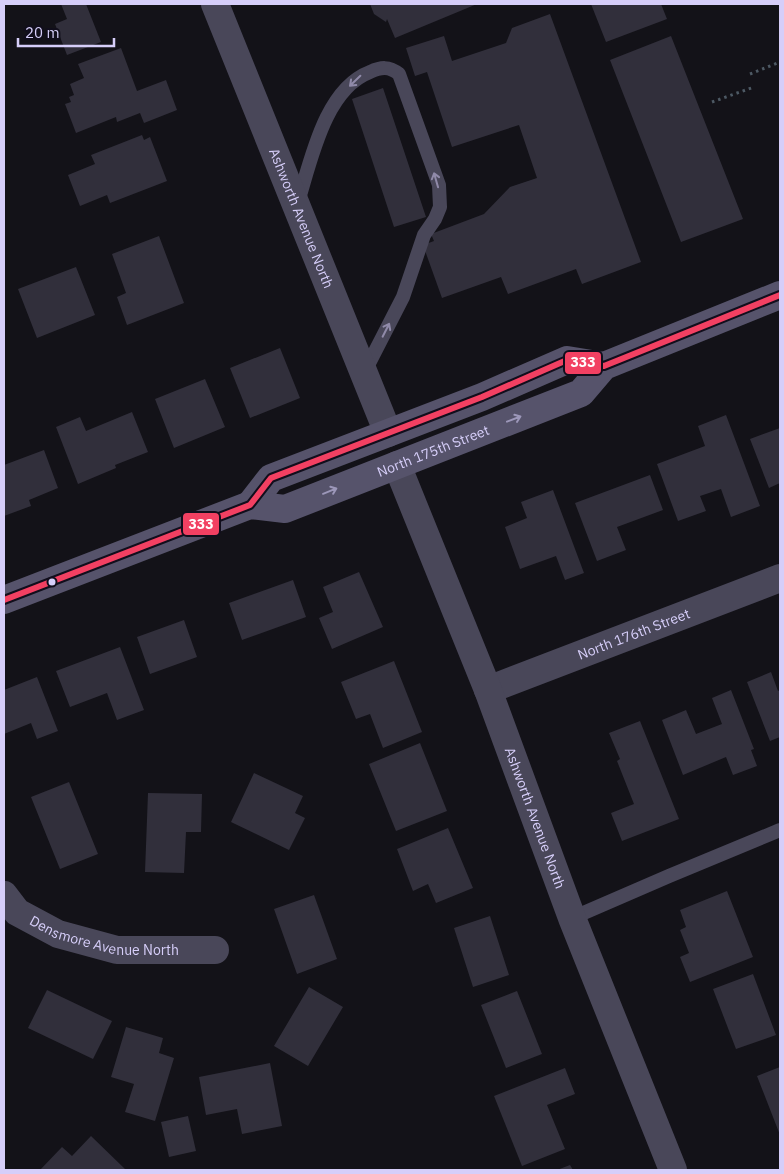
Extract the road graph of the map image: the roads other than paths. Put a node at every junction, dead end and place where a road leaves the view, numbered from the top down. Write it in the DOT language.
graph roads {
  1 [pos="215,4"];
  2 [pos="297,205"];
  3 [pos="780,295"];
  4 [pos="604,366"];
  5 [pos="364,373"];
  6 [pos="388,433"];
  7 [pos="398,465"];
  8 [pos="250,505"];
  9 [pos="780,578"];
  10 [pos="4,600"];
  11 [pos="488,690"];
  12 [pos="780,830"];
  13 [pos="4,896"];
  14 [pos="572,918"];
  15 [pos="215,950"];
  16 [pos="673,1170"];
  1 -- 2 [label="street, Ashworth Avenue North"];
  2 -- 5 [label="street, Ashworth Avenue North"];
  5 -- 2 [label="lane, one-way"];
  3 -- 4 [label="main road, North 175th Street"];
  4 -- 6 [label="main road"];
  7 -- 4 [label="main road, North 175th Street, one-way"];
  5 -- 6 [label="street, Ashworth Avenue North"];
  6 -- 8 [label="main road"];
  8 -- 7 [label="main road, North 175th Street, one-way"];
  7 -- 11 [label="street, Ashworth Avenue North"];
  8 -- 10 [label="main road, North 175th Street"];
  9 -- 11 [label="street, North 176th Street"];
  11 -- 14 [label="street, Ashworth Avenue North"];
  12 -- 14 [label="lane"];
  13 -- 15 [label="street, Densmore Avenue North"];
  14 -- 16 [label="street, Ashworth Avenue North"];
}
